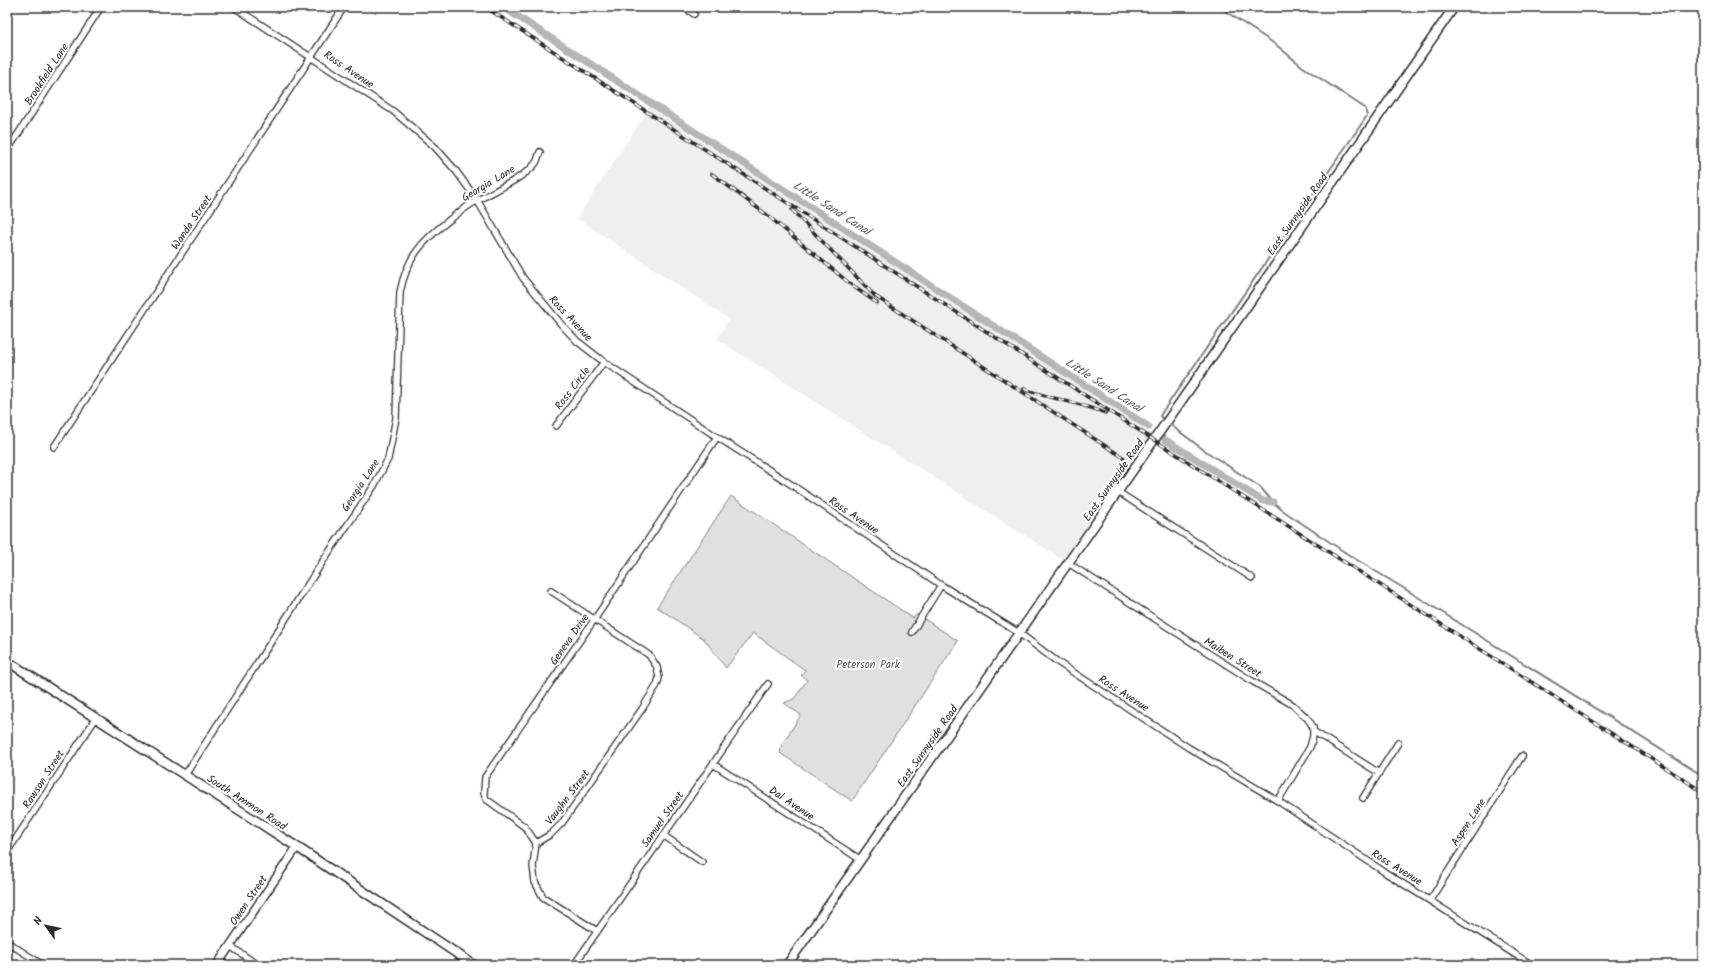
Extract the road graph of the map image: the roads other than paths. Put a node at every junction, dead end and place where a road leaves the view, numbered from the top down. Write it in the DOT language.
graph roads {
  1 [pos="101,7"];
  2 [pos="234,7"];
  3 [pos="344,7"];
  4 [pos="683,7"];
  5 [pos="1454,7"];
  6 [pos="694,14"];
  7 [pos="311,56"];
  8 [pos="7,151"];
  9 [pos="540,152"];
  10 [pos="477,200"];
  11 [pos="604,362"];
  12 [pos="556,426"];
  13 [pos="717,438"];
  14 [pos="54,447"];
  15 [pos="1118,492"];
  16 [pos="1068,563"];
  17 [pos="1252,578"];
  18 [pos="941,585"];
  19 [pos="551,591"];
  20 [pos="594,620"];
  21 [pos="912,632"];
  22 [pos="1019,633"];
  23 [pos="7,661"];
  24 [pos="768,684"];
  25 [pos="96,718"];
  26 [pos="1313,731"];
  27 [pos="1398,744"];
  28 [pos="1522,756"];
  29 [pos="713,764"];
  30 [pos="1379,773"];
  31 [pos="185,775"];
  32 [pos="1363,798"];
  33 [pos="1278,801"];
  34 [pos="663,835"];
  35 [pos="536,843"];
  36 [pos="297,847"];
  37 [pos="7,852"];
  38 [pos="860,860"];
  39 [pos="702,862"];
  40 [pos="1430,900"];
  41 [pos="597,932"];
  42 [pos="7,942"];
  43 [pos="230,946"];
  44 [pos="43,965"];
  45 [pos="217,965"];
  46 [pos="258,965"];
  47 [pos="474,965"];
  48 [pos="574,965"];
  49 [pos="787,965"];
  50 [pos="1532,965"];
  1 -- 8 [label="street, Brookfield Lane"];
  2 -- 7 [label="street, Ross Avenue"];
  3 -- 7 [label="street, Wanda Street"];
  4 -- 6 [label="street"];
  5 -- 15 [label="main road, East Sunnyside Road"];
  7 -- 10 [label="street, Ross Avenue"];
  7 -- 14 [label="street, Wanda Street"];
  9 -- 10 [label="street, Georgia Lane"];
  10 -- 11 [label="street, Ross Avenue"];
  10 -- 31 [label="street, Georgia Lane"];
  11 -- 12 [label="street, Ross Circle"];
  11 -- 13 [label="street, Ross Avenue"];
  13 -- 18 [label="street, Ross Avenue"];
  13 -- 20 [label="street, Geneva Drive"];
  15 -- 16 [label="main road, East Sunnyside Road"];
  15 -- 17 [label="street"];
  16 -- 22 [label="main road, East Sunnyside Road"];
  16 -- 26 [label="street, Maiben Street"];
  18 -- 21 [label="street"];
  18 -- 22 [label="street, Ross Avenue"];
  19 -- 20 [label="street"];
  20 -- 35 [label="street, Geneva Drive"];
  20 -- 35 [label="street, Vaughn Street"];
  22 -- 33 [label="street, Ross Avenue"];
  22 -- 38 [label="main road, East Sunnyside Road"];
  23 -- 25 [label="main road, South Ammon Road"];
  24 -- 29 [label="street, Samuel Street"];
  25 -- 31 [label="main road, South Ammon Road"];
  25 -- 37 [label="street, Rawson Street"];
  26 -- 30 [label="street"];
  26 -- 33 [label="street"];
  27 -- 30 [label="street"];
  28 -- 40 [label="street, Aspen Lane"];
  29 -- 34 [label="street, Samuel Street"];
  29 -- 38 [label="street, Dal Avenue"];
  30 -- 32 [label="street"];
  31 -- 36 [label="main road, South Ammon Road"];
  33 -- 40 [label="street, Ross Avenue"];
  34 -- 39 [label="street"];
  34 -- 41 [label="street, Samuel Street"];
  35 -- 41 [label="street"];
  36 -- 43 [label="street, Owen Street"];
  36 -- 47 [label="main road, South Ammon Road"];
  38 -- 49 [label="main road, East Sunnyside Road"];
  40 -- 50 [label="street, Ross Avenue"];
  41 -- 48 [label="street, Samuel Street"];
  42 -- 44 [label="street"];
  43 -- 45 [label="street, Owen Street"];
  43 -- 46 [label="street"];
}
